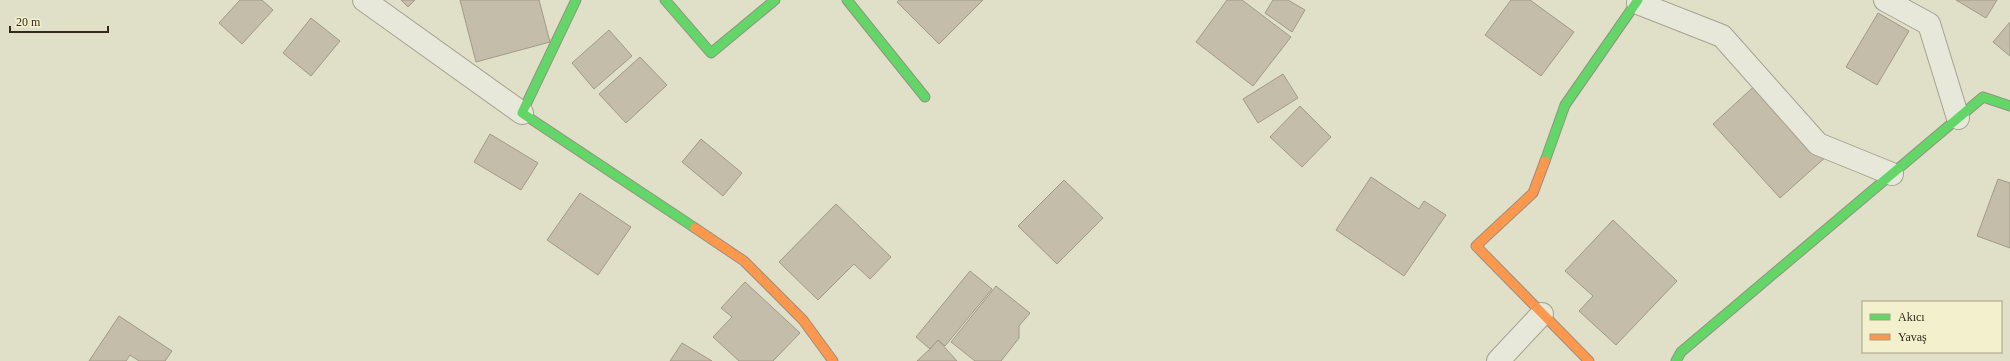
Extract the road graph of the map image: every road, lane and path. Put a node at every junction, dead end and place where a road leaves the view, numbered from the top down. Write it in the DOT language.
graph roads {
  1 [pos="364,0"];
  2 [pos="576,0"];
  3 [pos="665,0"];
  4 [pos="774,0"];
  5 [pos="847,0"];
  6 [pos="1638,1"];
  7 [pos="1889,1"];
  8 [pos="925,96"];
  9 [pos="2010,106"];
  10 [pos="522,113"];
  11 [pos="1958,118"];
  12 [pos="1892,174"];
  13 [pos="1542,314"];
  14 [pos="833,361"];
  15 [pos="1498,361"];
  16 [pos="1589,361"];
  17 [pos="1676,361"];
  1 -- 10 [label="street"];
  2 -- 10 [label="street"];
  3 -- 4 [label="street"];
  5 -- 8 [label="street"];
  6 -- 12 [label="street"];
  6 -- 13 [label="street"];
  7 -- 11 [label="street"];
  9 -- 11 [label="street"];
  10 -- 14 [label="street"];
  11 -- 12 [label="street"];
  12 -- 17 [label="street"];
  13 -- 15 [label="street"];
  13 -- 16 [label="street"];
}
